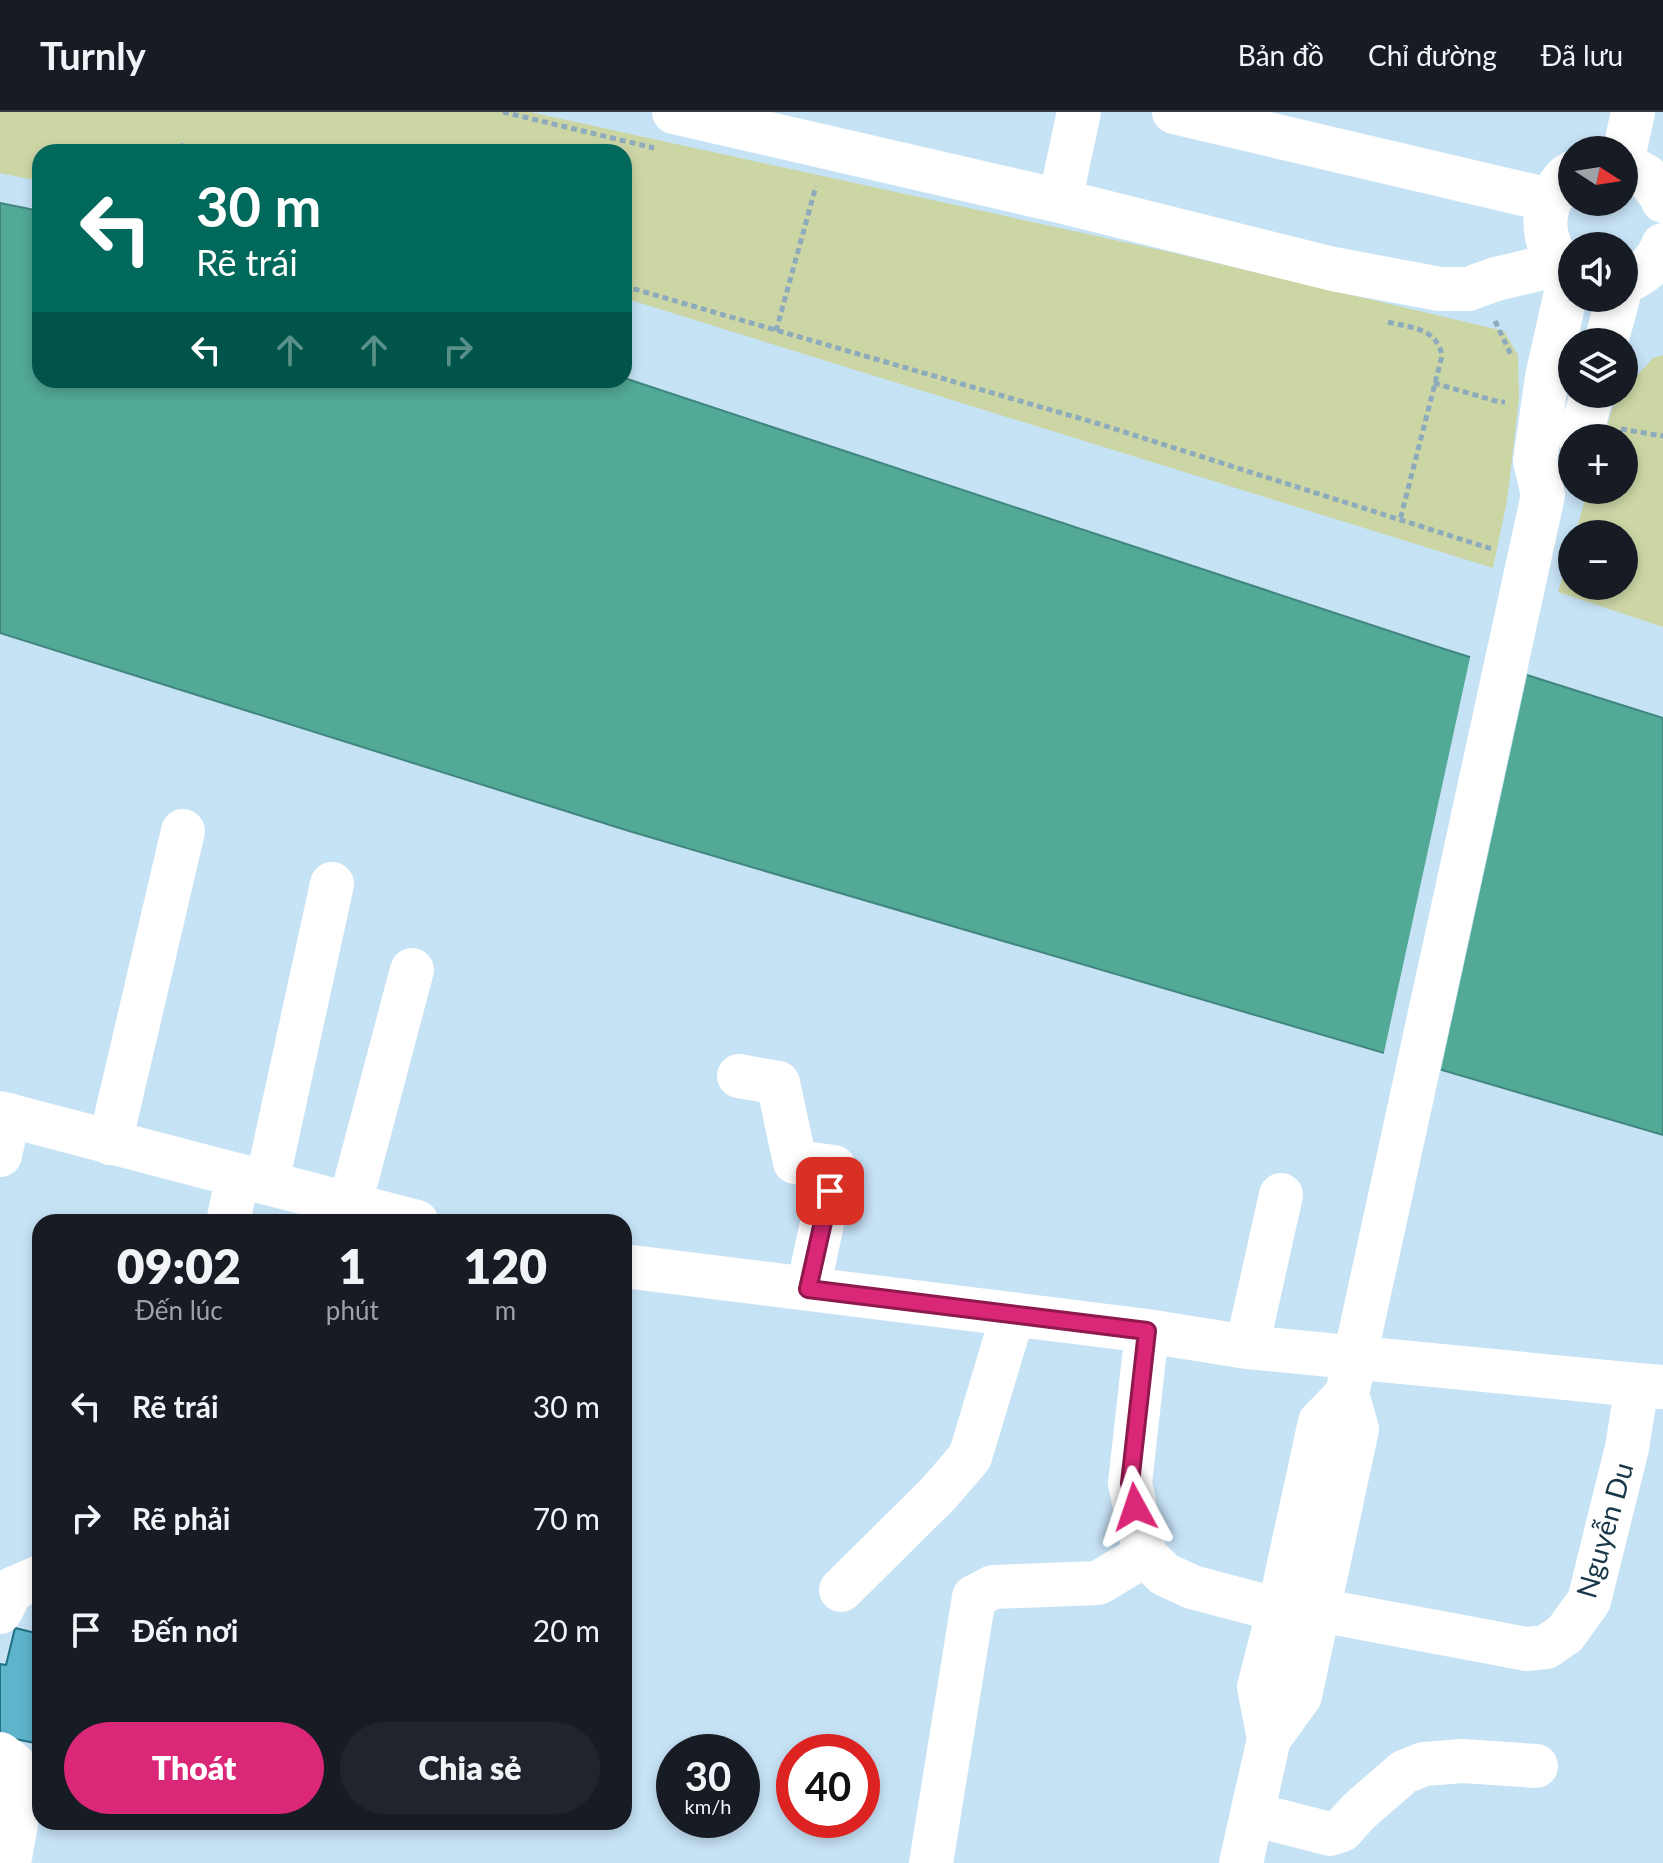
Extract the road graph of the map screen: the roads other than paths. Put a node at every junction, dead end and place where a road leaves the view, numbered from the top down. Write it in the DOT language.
graph roads {
  1 [pos="1079,112"];
  2 [pos="1174,112"];
  3 [pos="1633,112"];
  4 [pos="666,130"];
  5 [pos="1628,136"];
  6 [pos="1638,172"];
  7 [pos="1558,186"];
  8 [pos="1558,193"];
  9 [pos="1060,201"];
  10 [pos="1663,201"];
  11 [pos="1663,248"];
  12 [pos="1558,258"];
  13 [pos="1558,272"];
  14 [pos="1638,277"];
  15 [pos="1559,312"];
  16 [pos="1557,481"];
  17 [pos="183,831"];
  18 [pos="332,884"];
  19 [pos="412,970"];
  20 [pos="739,1076"];
  21 [pos="3,1128"];
  22 [pos="110,1143"];
  23 [pos="253,1179"];
  24 [pos="1281,1195"];
  25 [pos="350,1204"];
  26 [pos="233,1214"];
  27 [pos="387,1214"];
  28 [pos="632,1267"];
  29 [pos="808,1289"];
  30 [pos="1013,1314"];
  31 [pos="1147,1331"];
  32 [pos="1247,1347"];
  33 [pos="1650,1386"];
  34 [pos="1145,1555"];
  35 [pos="32,1580"];
  36 [pos="841,1590"];
  37 [pos="1299,1610"];
  38 [pos="0,1612"];
  39 [pos="0,1754"];
  40 [pos="1536,1766"];
  41 [pos="1252,1814"];
  42 [pos="9,1863"];
  43 [pos="931,1863"];
  44 [pos="1241,1863"];
  1 -- 9 [label="street"];
  2 -- 7 [label="street"];
  3 -- 5 [label="street"];
  4 -- 9 [label="street"];
  6 -- 10 [label="street"];
  8 -- 12 [label="street"];
  9 -- 13 [label="street"];
  11 -- 14 [label="street"];
  15 -- 16 [label="street"];
  16 -- 37 [label="street"];
  17 -- 22 [label="street"];
  18 -- 23 [label="street"];
  19 -- 25 [label="street"];
  20 -- 29 [label="street"];
  21 -- 22 [label="street"];
  22 -- 23 [label="street"];
  23 -- 25 [label="street"];
  23 -- 26 [label="street"];
  24 -- 32 [label="street"];
  25 -- 27 [label="street"];
  28 -- 29 [label="street"];
  29 -- 30 [label="street"];
  30 -- 31 [label="street"];
  30 -- 36 [label="street"];
  31 -- 32 [label="street"];
  31 -- 34 [label="street"];
  32 -- 33 [label="street"];
  33 -- 37 [label="street, Nguyễn Du"];
  34 -- 37 [label="street, Nguyễn Du"];
  34 -- 43 [label="street"];
  35 -- 38 [label="street"];
  37 -- 41 [label="street"];
  39 -- 42 [label="street"];
  40 -- 41 [label="street"];
  41 -- 44 [label="street"];
}
